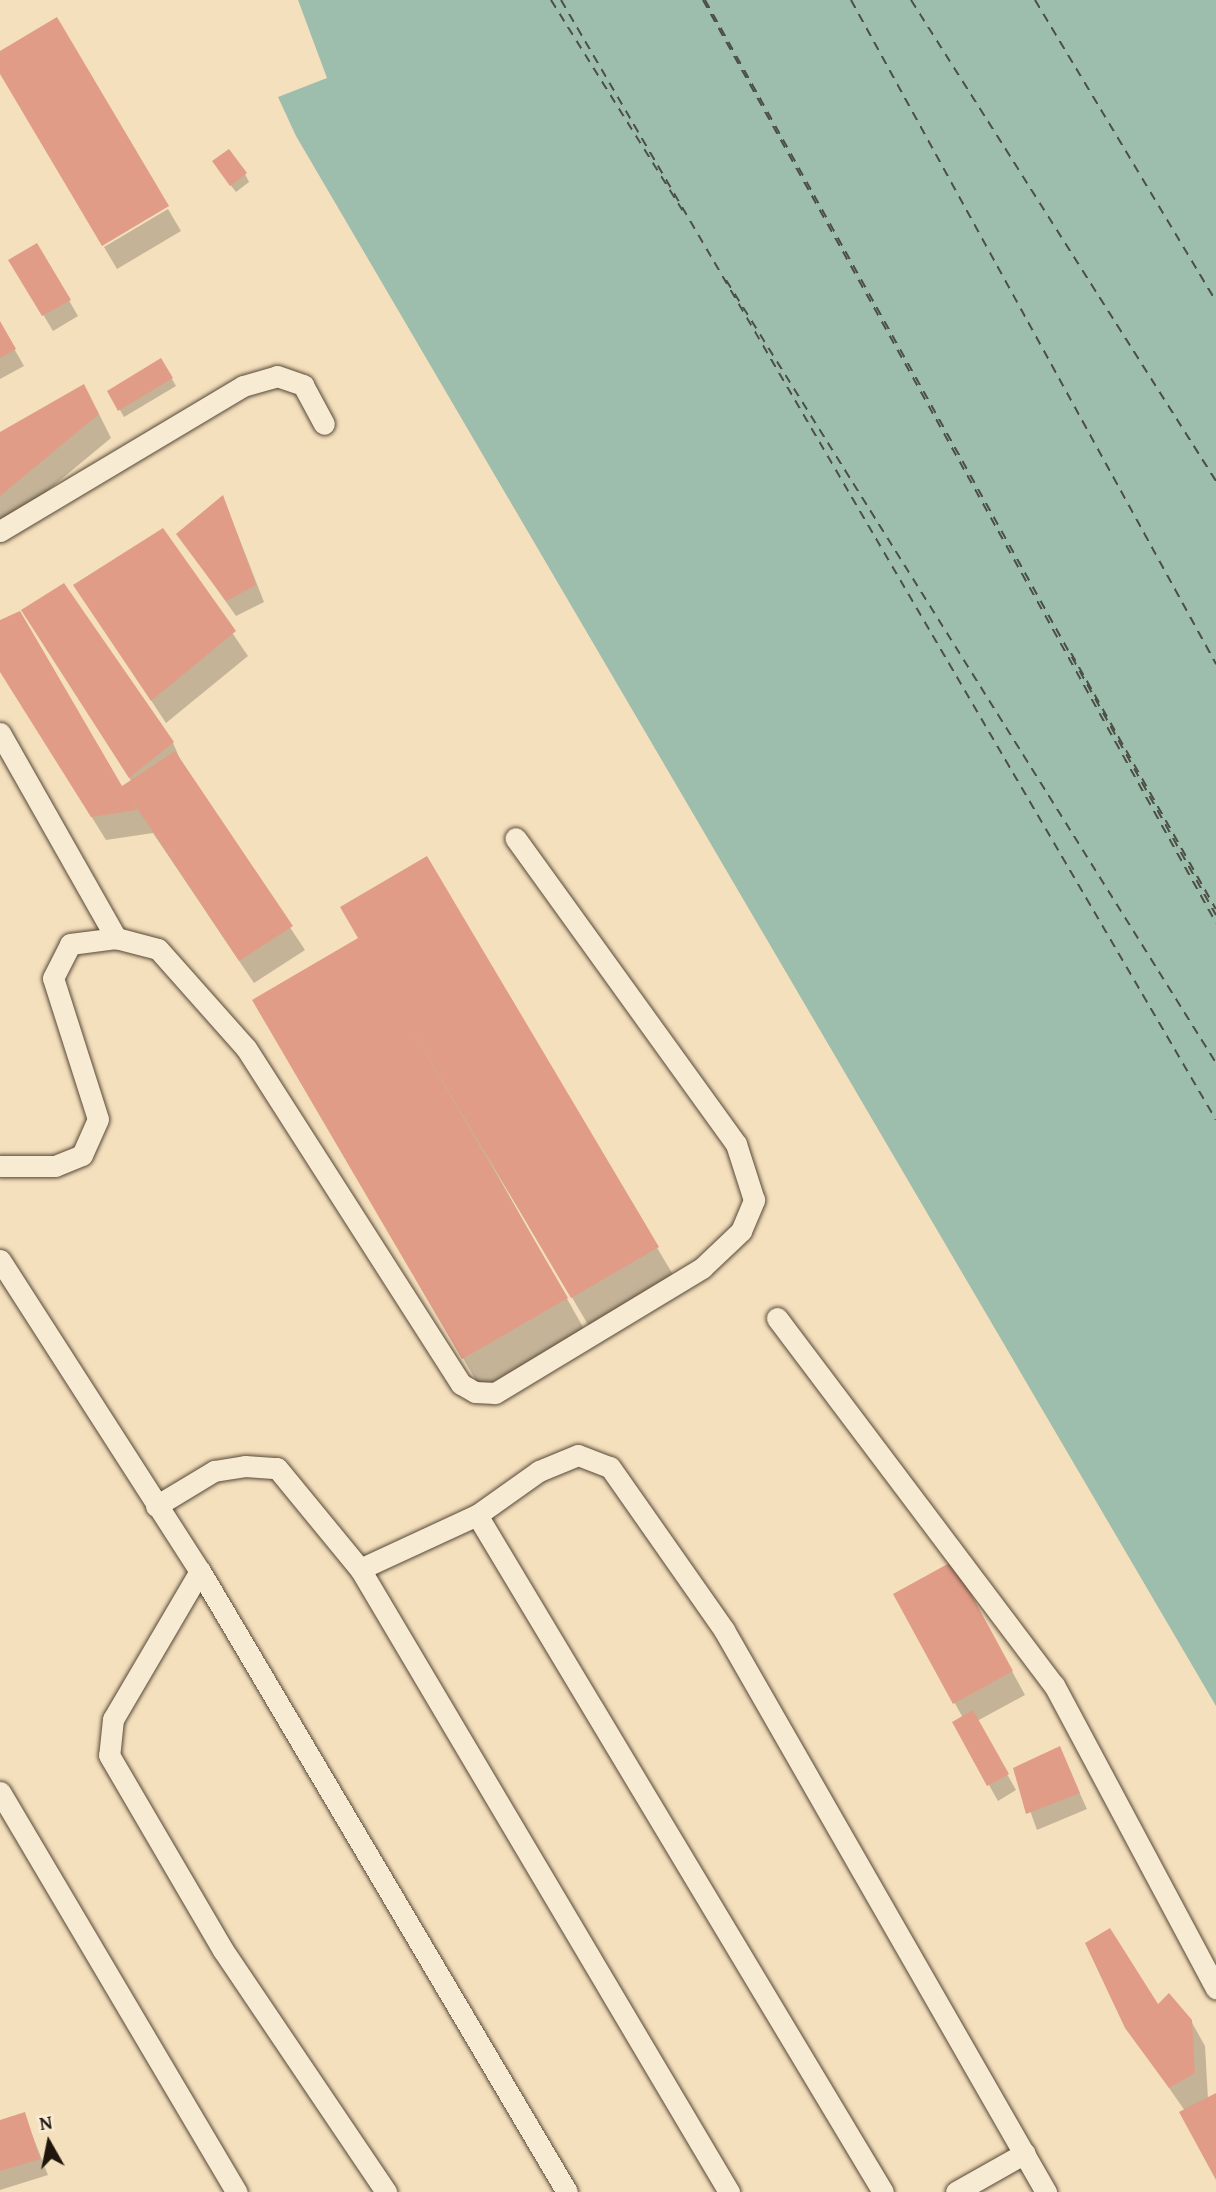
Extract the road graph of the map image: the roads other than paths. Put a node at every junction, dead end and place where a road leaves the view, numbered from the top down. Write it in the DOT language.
graph roads {
  1 [pos="324,424"];
  2 [pos="0,531"];
  3 [pos="0,733"];
  4 [pos="515,838"];
  5 [pos="116,938"];
  6 [pos="0,1166"];
  7 [pos="0,1260"];
  8 [pos="777,1318"];
  9 [pos="156,1506"];
  10 [pos="477,1515"];
  11 [pos="360,1569"];
  12 [pos="200,1571"];
  13 [pos="0,1792"];
  14 [pos="1216,1989"];
  15 [pos="1025,2153"];
  16 [pos="237,2192"];
  17 [pos="386,2192"];
  18 [pos="567,2192"];
  19 [pos="729,2192"];
  20 [pos="883,2192"];
  21 [pos="956,2192"];
  22 [pos="1046,2192"];
  1 -- 2 [label="lane"];
  3 -- 5 [label="lane"];
  4 -- 5 [label="lane"];
  5 -- 6 [label="lane"];
  7 -- 9 [label="lane"];
  8 -- 14 [label="lane"];
  9 -- 11 [label="lane"];
  9 -- 12 [label="lane"];
  10 -- 11 [label="lane"];
  10 -- 15 [label="lane"];
  10 -- 20 [label="lane"];
  11 -- 19 [label="lane"];
  12 -- 17 [label="lane"];
  12 -- 18 [label="lane"];
  13 -- 16 [label="lane"];
  15 -- 21 [label="lane"];
  15 -- 22 [label="lane"];
}
